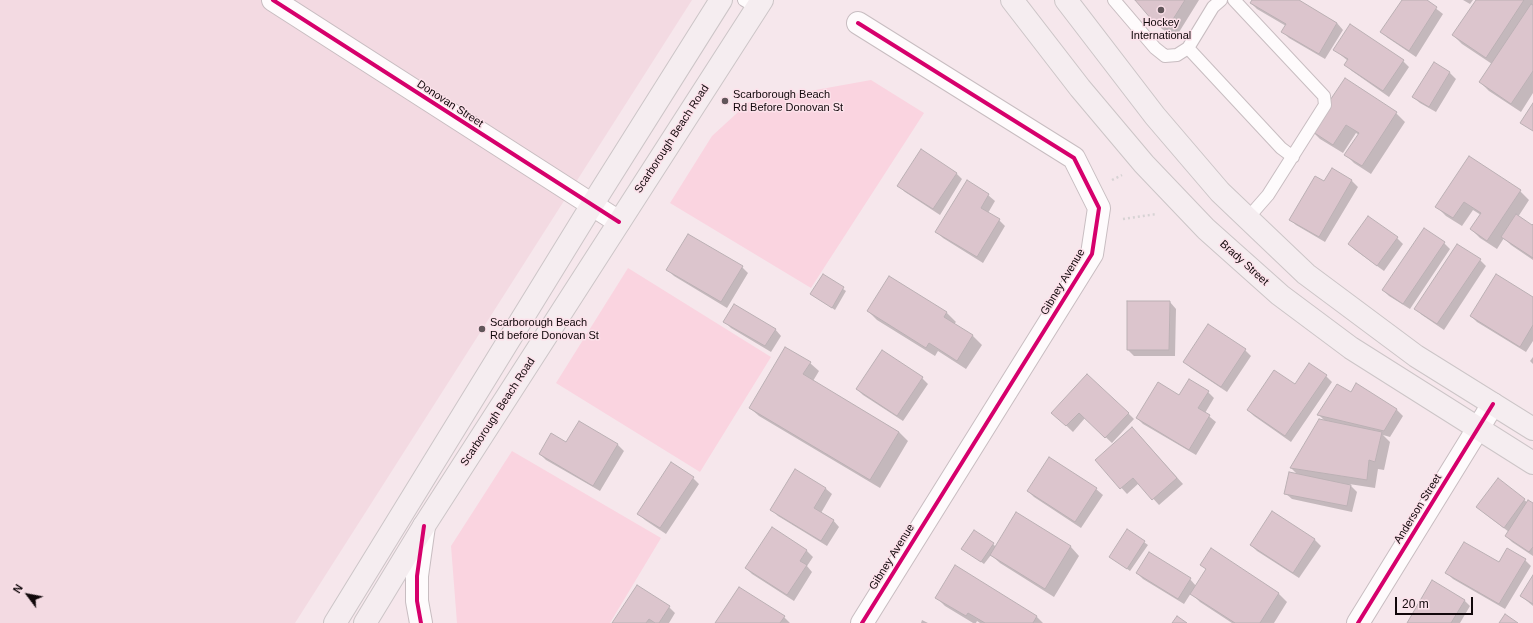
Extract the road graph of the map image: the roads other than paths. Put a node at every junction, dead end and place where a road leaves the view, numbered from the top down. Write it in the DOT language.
graph roads {
  1 [pos="273,0"];
  2 [pos="721,0"];
  3 [pos="1012,0"];
  4 [pos="1066,0"];
  5 [pos="1114,0"];
  6 [pos="1221,0"];
  7 [pos="1234,0"];
  8 [pos="754,3"];
  9 [pos="858,23"];
  10 [pos="1188,48"];
  11 [pos="1293,157"];
  12 [pos="592,205"];
  13 [pos="1246,219"];
  14 [pos="619,222"];
  15 [pos="1492,404"];
  16 [pos="1478,429"];
  17 [pos="1533,429"];
  18 [pos="1533,463"];
  19 [pos="424,526"];
  20 [pos="335,623"];
  21 [pos="365,623"];
  22 [pos="421,623"];
  23 [pos="862,623"];
  24 [pos="1358,623"];
  1 -- 12 [label="street, Donovan Street"];
  2 -- 12 [label="main road"];
  3 -- 16 [label="main road, Brady Street"];
  4 -- 13 [label="main road"];
  5 -- 10 [label="lane"];
  6 -- 10 [label="lane"];
  7 -- 11 [label="lane"];
  8 -- 14 [label="main road, Scarborough Beach Road"];
  9 -- 23 [label="street, Gibney Avenue"];
  10 -- 11 [label="lane"];
  11 -- 13 [label="lane"];
  12 -- 14 [label="street, Donovan Street"];
  12 -- 20 [label="main road"];
  13 -- 15 [label="main road"];
  14 -- 19 [label="main road, Scarborough Beach Road"];
  15 -- 16 [label="street, Anderson Street"];
  15 -- 17 [label="main road"];
  16 -- 18 [label="main road, Brady Street"];
  16 -- 24 [label="street, Anderson Street"];
  19 -- 21 [label="main road, Scarborough Beach Road"];
  19 -- 22 [label="street"];
}
